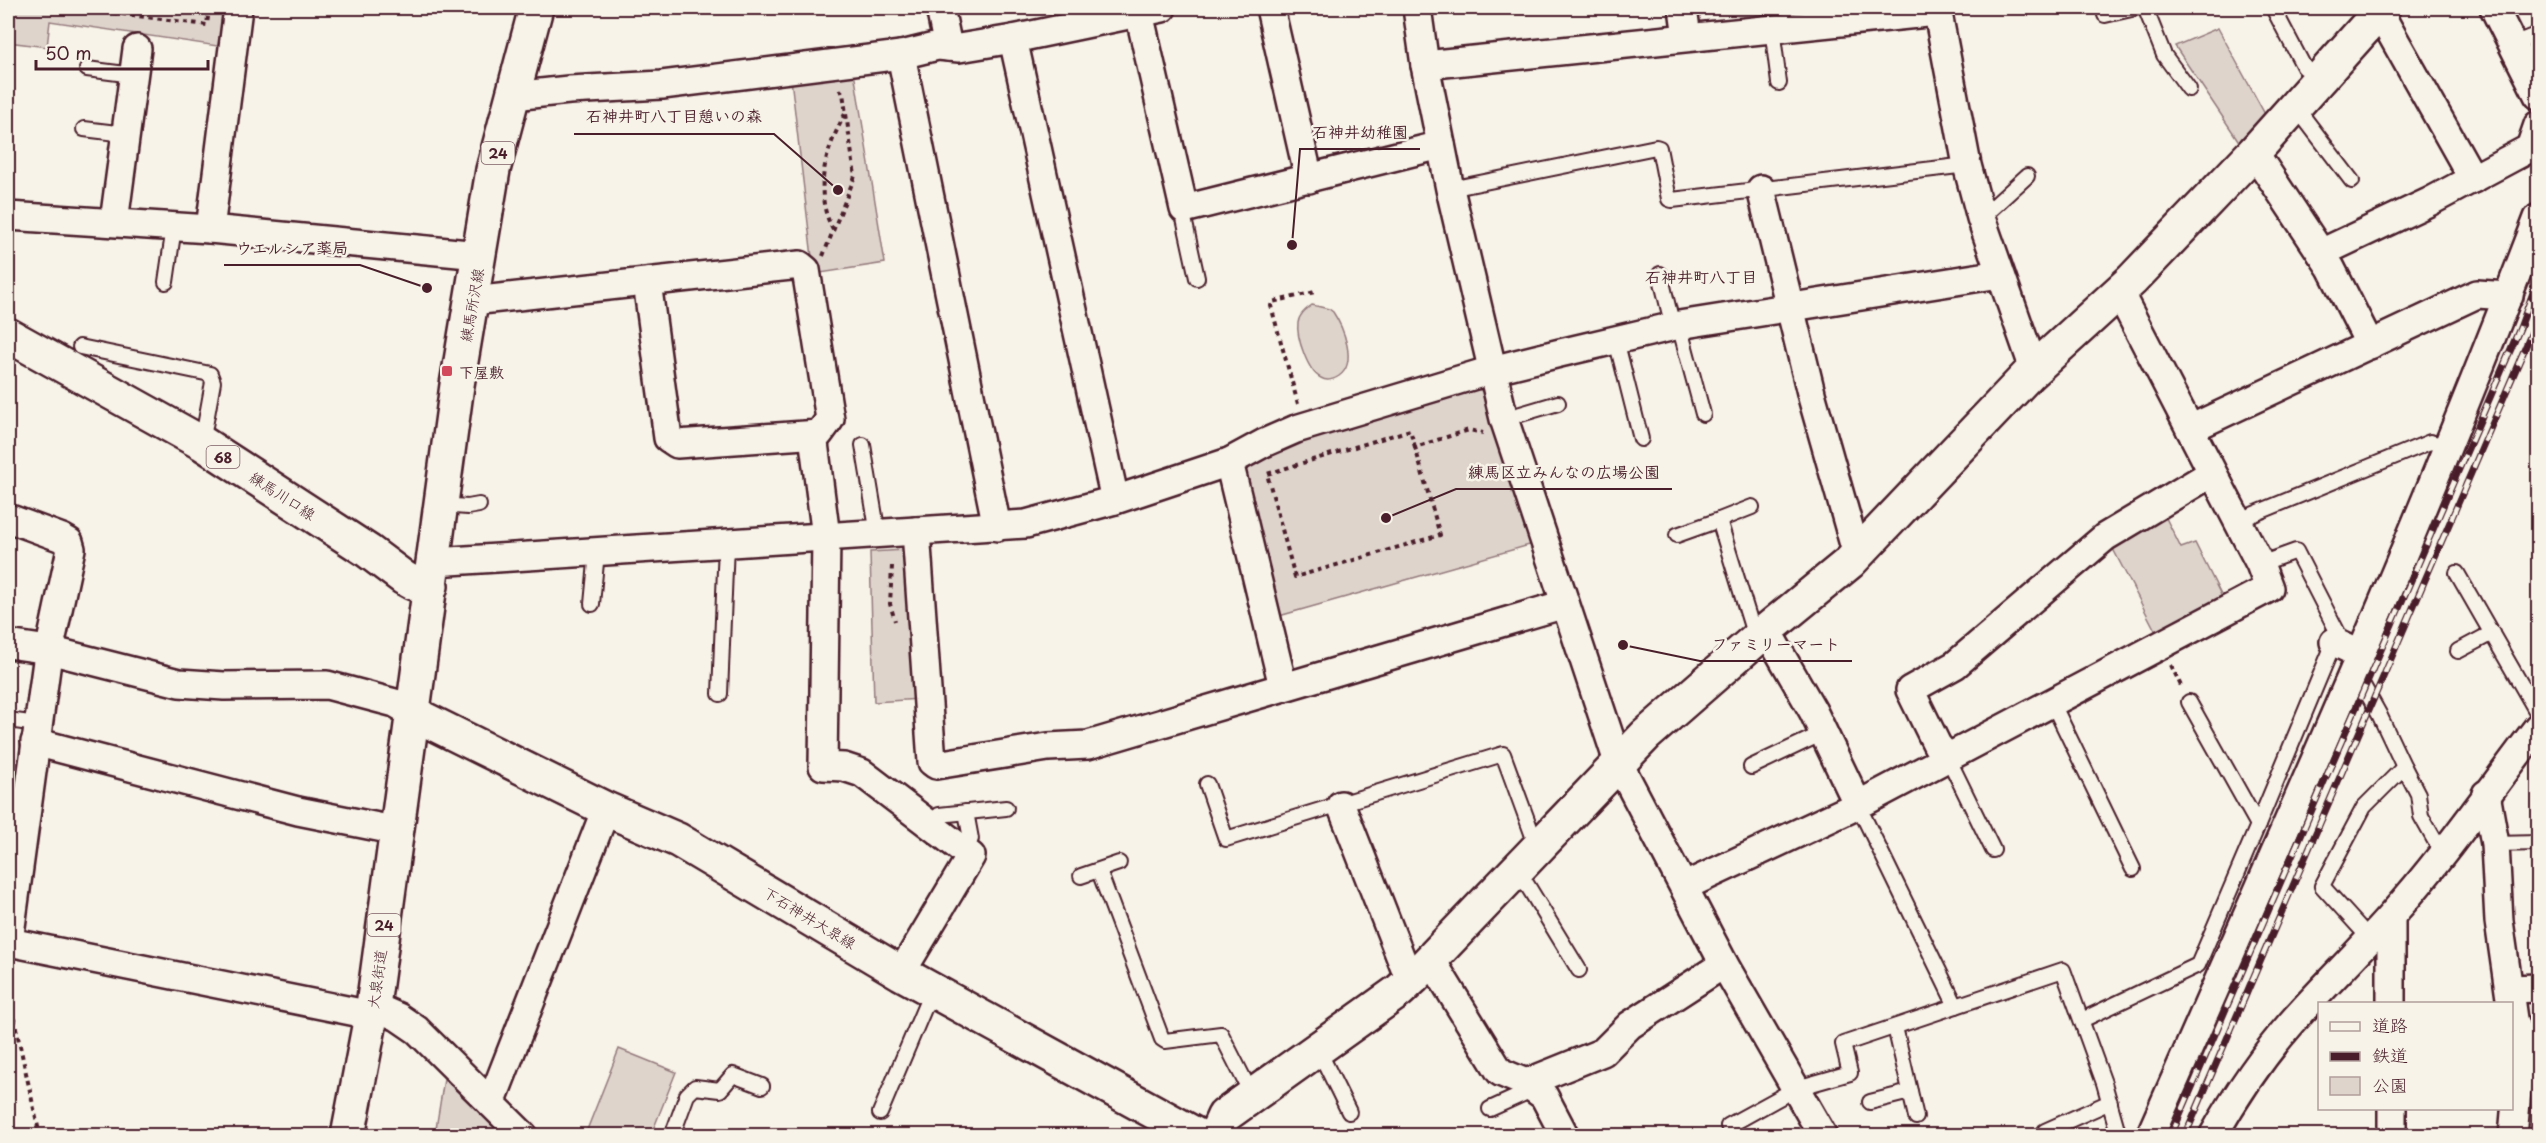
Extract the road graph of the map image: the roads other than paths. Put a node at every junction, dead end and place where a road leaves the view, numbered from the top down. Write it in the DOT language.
graph roads {
  1 [pos="238,8"];
  2 [pos="536,8"];
  3 [pos="940,8"];
  4 [pos="1270,8"];
  5 [pos="1417,8"];
  6 [pos="1683,8"];
  7 [pos="2136,8"];
  8 [pos="2143,8"];
  9 [pos="2273,8"];
  10 [pos="2494,8"];
  11 [pos="1150,10"];
  12 [pos="1937,10"];
  13 [pos="2381,10"];
  14 [pos="2105,15"];
  15 [pos="1814,16"];
  16 [pos="1772,28"];
  17 [pos="2538,34"];
  18 [pos="1687,37"];
  19 [pos="1013,39"];
  20 [pos="2513,44"];
  21 [pos="948,47"];
  22 [pos="901,55"];
  23 [pos="135,62"];
  24 [pos="1425,65"];
  25 [pos="87,69"];
  26 [pos="2319,78"];
  27 [pos="1779,83"];
  28 [pos="2189,88"];
  29 [pos="2538,95"];
  30 [pos="513,96"];
  31 [pos="2295,106"];
  32 [pos="2538,125"];
  33 [pos="84,129"];
  34 [pos="125,134"];
  35 [pos="1441,145"];
  36 [pos="2254,152"];
  37 [pos="1967,165"];
  38 [pos="2026,176"];
  39 [pos="1310,179"];
  40 [pos="2473,179"];
  41 [pos="2352,180"];
  42 [pos="1450,189"];
  43 [pos="1761,189"];
  44 [pos="1184,210"];
  45 [pos="8,216"];
  46 [pos="1981,218"];
  47 [pos="2538,218"];
  48 [pos="114,222"];
  49 [pos="174,226"];
  50 [pos="210,229"];
  51 [pos="2321,253"];
  52 [pos="479,255"];
  53 [pos="1660,274"];
  54 [pos="2000,274"];
  55 [pos="1197,278"];
  56 [pos="166,282"];
  57 [pos="647,282"];
  58 [pos="2119,292"];
  59 [pos="2509,296"];
  60 [pos="472,300"];
  61 [pos="1791,307"];
  62 [pos="1676,326"];
  63 [pos="8,336"];
  64 [pos="1616,340"];
  65 [pos="2370,345"];
  66 [pos="80,347"];
  67 [pos="2034,369"];
  68 [pos="1492,370"];
  69 [pos="1558,403"];
  70 [pos="1703,414"];
  71 [pos="1507,429"];
  72 [pos="2190,429"];
  73 [pos="813,435"];
  74 [pos="1641,439"];
  75 [pos="201,443"];
  76 [pos="863,445"];
  77 [pos="2448,446"];
  78 [pos="1229,462"];
  79 [pos="2212,473"];
  80 [pos="1115,500"];
  81 [pos="440,505"];
  82 [pos="479,505"];
  83 [pos="1752,507"];
  84 [pos="8,518"];
  85 [pos="1719,520"];
  86 [pos="2237,521"];
  87 [pos="997,527"];
  88 [pos="915,531"];
  89 [pos="878,534"];
  90 [pos="1677,535"];
  91 [pos="826,537"];
  92 [pos="726,543"];
  93 [pos="597,552"];
  94 [pos="1857,555"];
  95 [pos="2260,564"];
  96 [pos="2457,573"];
  97 [pos="433,574"];
  98 [pos="592,604"];
  99 [pos="1565,604"];
  100 [pos="2492,633"];
  101 [pos="1761,635"];
  102 [pos="2334,642"];
  103 [pos="8,644"];
  104 [pos="49,650"];
  105 [pos="2458,651"];
  106 [pos="2359,663"];
  107 [pos="1283,686"];
  108 [pos="720,694"];
  109 [pos="2052,702"];
  110 [pos="2189,702"];
  111 [pos="414,714"];
  112 [pos="2538,714"];
  113 [pos="8,720"];
  114 [pos="2538,727"];
  115 [pos="36,733"];
  116 [pos="1823,733"];
  117 [pos="1948,758"];
  118 [pos="1618,762"];
  119 [pos="1751,766"];
  120 [pos="2404,767"];
  121 [pos="1207,784"];
  122 [pos="2486,794"];
  123 [pos="1341,805"];
  124 [pos="1858,805"];
  125 [pos="1006,808"];
  126 [pos="606,809"];
  127 [pos="966,812"];
  128 [pos="16,824"];
  129 [pos="2258,825"];
  130 [pos="930,826"];
  131 [pos="398,831"];
  132 [pos="971,839"];
  133 [pos="2538,843"];
  134 [pos="2495,844"];
  135 [pos="1540,846"];
  136 [pos="1993,850"];
  137 [pos="2443,855"];
  138 [pos="1119,863"];
  139 [pos="2133,869"];
  140 [pos="1518,870"];
  141 [pos="1099,871"];
  142 [pos="1081,876"];
  143 [pos="1685,886"];
  144 [pos="2391,917"];
  145 [pos="9,934"];
  146 [pos="2370,939"];
  147 [pos="1724,964"];
  148 [pos="1423,970"];
  149 [pos="1579,970"];
  150 [pos="901,973"];
  151 [pos="933,988"];
  152 [pos="2538,988"];
  153 [pos="2510,989"];
  154 [pos="2391,1002"];
  155 [pos="2511,1002"];
  156 [pos="1956,1006"];
  157 [pos="372,1011"];
  158 [pos="2513,1019"];
  159 [pos="2082,1020"];
  160 [pos="1895,1027"];
  161 [pos="1318,1049"];
  162 [pos="762,1086"];
  163 [pos="1530,1086"];
  164 [pos="1797,1088"];
  165 [pos="1910,1092"];
  166 [pos="1252,1095"];
  167 [pos="1870,1102"];
  168 [pos="2110,1102"];
  169 [pos="491,1103"];
  170 [pos="1490,1109"];
  171 [pos="2392,1110"];
  172 [pos="1349,1112"];
  173 [pos="880,1113"];
  174 [pos="1916,1117"];
  175 [pos="1728,1126"];
  176 [pos="2044,1131"];
  177 [pos="348,1136"];
  178 [pos="524,1136"];
  179 [pos="672,1136"];
  180 [pos="1198,1136"];
  181 [pos="1215,1136"];
  182 [pos="1565,1136"];
  183 [pos="1823,1136"];
  184 [pos="2119,1136"];
  185 [pos="2150,1136"];
  186 [pos="2213,1136"];
  187 [pos="2392,1136"];
  188 [pos="2513,1136"];
  1 -- 50 [label="street"];
  2 -- 30 [label="main road, 練馬所沢線 / 24"];
  3 -- 21 [label="street"];
  4 -- 39 [label="street"];
  5 -- 24 [label="street"];
  6 -- 18 [label="street"];
  7 -- 14 [label="lane"];
  8 -- 28 [label="lane"];
  9 -- 26 [label="lane"];
  10 -- 20 [label="street"];
  11 -- 19 [label="street"];
  11 -- 44 [label="street"];
  12 -- 15 [label="street"];
  12 -- 37 [label="street"];
  13 -- 26 [label="main road"];
  13 -- 40 [label="street"];
  15 -- 16 [label="street"];
  16 -- 18 [label="street"];
  16 -- 27 [label="lane"];
  17 -- 20 [label="lane"];
  18 -- 24 [label="street"];
  19 -- 21 [label="street"];
  19 -- 80 [label="street"];
  20 -- 29 [label="street"];
  21 -- 22 [label="street"];
  22 -- 30 [label="street"];
  22 -- 87 [label="street"];
  23 -- 25 [label="lane"];
  23 -- 34 [label="street"];
  24 -- 35 [label="street"];
  26 -- 31 [label="main road"];
  30 -- 52 [label="main road, 練馬所沢線 / 24"];
  31 -- 36 [label="main road"];
  31 -- 41 [label="lane"];
  32 -- 40 [label="street"];
  33 -- 34 [label="lane"];
  34 -- 48 [label="street"];
  35 -- 39 [label="street"];
  35 -- 42 [label="street"];
  36 -- 51 [label="street"];
  36 -- 58 [label="main road"];
  37 -- 43 [label="lane"];
  37 -- 46 [label="street"];
  38 -- 46 [label="lane"];
  39 -- 44 [label="street"];
  40 -- 51 [label="street"];
  42 -- 43 [label="lane"];
  42 -- 68 [label="street"];
  43 -- 61 [label="street"];
  44 -- 55 [label="lane"];
  45 -- 48 [label="street"];
  46 -- 54 [label="street"];
  47 -- 59 [label="street"];
  48 -- 49 [label="street"];
  49 -- 50 [label="street"];
  49 -- 56 [label="lane"];
  50 -- 52 [label="street"];
  51 -- 65 [label="street"];
  52 -- 60 [label="main road, 練馬所沢線 / 24"];
  53 -- 62 [label="lane"];
  54 -- 61 [label="street"];
  54 -- 67 [label="street"];
  57 -- 60 [label="street"];
  57 -- 73 [label="street"];
  57 -- 73 [label="street"];
  58 -- 67 [label="main road"];
  58 -- 72 [label="street"];
  59 -- 65 [label="street"];
  59 -- 77 [label="street"];
  60 -- 81 [label="main road, 練馬所沢線 / 24"];
  61 -- 62 [label="street"];
  61 -- 94 [label="street"];
  62 -- 64 [label="street"];
  62 -- 70 [label="lane"];
  63 -- 75 [label="main road, 練馬川口線 / 68"];
  64 -- 68 [label="street"];
  64 -- 74 [label="lane"];
  65 -- 72 [label="street"];
  66 -- 75 [label="lane"];
  67 -- 94 [label="main road"];
  68 -- 71 [label="street"];
  68 -- 78 [label="street"];
  69 -- 71 [label="lane"];
  71 -- 99 [label="street"];
  72 -- 79 [label="street"];
  73 -- 91 [label="street"];
  75 -- 97 [label="main road, 練馬川口線 / 68"];
  76 -- 89 [label="lane"];
  77 -- 86 [label="lane"];
  77 -- 106 [label="street"];
  78 -- 80 [label="street"];
  78 -- 107 [label="street"];
  79 -- 86 [label="street"];
  79 -- 117 [label="street"];
  80 -- 87 [label="street"];
  81 -- 82 [label="lane"];
  81 -- 97 [label="main road, 練馬所沢線 / 24"];
  83 -- 85 [label="lane"];
  84 -- 104 [label="street"];
  85 -- 90 [label="lane"];
  85 -- 101 [label="lane"];
  86 -- 95 [label="street"];
  87 -- 88 [label="street"];
  88 -- 89 [label="street"];
  88 -- 107 [label="street"];
  89 -- 91 [label="street"];
  91 -- 92 [label="street"];
  91 -- 130 [label="street"];
  92 -- 93 [label="street"];
  92 -- 108 [label="lane"];
  93 -- 97 [label="street"];
  93 -- 98 [label="lane"];
  94 -- 101 [label="main road"];
  95 -- 102 [label="lane"];
  95 -- 109 [label="street"];
  96 -- 100 [label="lane"];
  97 -- 111 [label="main road, 練馬所沢線 / 24"];
  99 -- 107 [label="street"];
  99 -- 118 [label="street"];
  100 -- 105 [label="lane"];
  100 -- 112 [label="lane"];
  101 -- 116 [label="street"];
  101 -- 118 [label="main road"];
  102 -- 106 [label="street"];
  102 -- 129 [label="lane"];
  103 -- 104 [label="street"];
  104 -- 111 [label="street"];
  104 -- 115 [label="street"];
  106 -- 120 [label="lane"];
  106 -- 185 [label="street"];
  109 -- 117 [label="street"];
  109 -- 139 [label="lane"];
  110 -- 129 [label="lane"];
  111 -- 126 [label="main road, 下石神井大泉線"];
  111 -- 131 [label="main road, 大泉街道 / 24"];
  113 -- 115 [label="lane"];
  114 -- 122 [label="street"];
  115 -- 128 [label="street"];
  115 -- 131 [label="street"];
  116 -- 119 [label="lane"];
  116 -- 124 [label="street"];
  117 -- 124 [label="street"];
  117 -- 136 [label="lane"];
  118 -- 135 [label="main road"];
  118 -- 143 [label="street"];
  120 -- 137 [label="lane"];
  120 -- 146 [label="lane"];
  121 -- 123 [label="lane"];
  122 -- 134 [label="street"];
  122 -- 137 [label="street"];
  123 -- 135 [label="lane"];
  123 -- 148 [label="street"];
  124 -- 143 [label="street"];
  124 -- 156 [label="lane"];
  125 -- 127 [label="lane"];
  126 -- 150 [label="main road, 下石神井大泉線"];
  126 -- 169 [label="street"];
  127 -- 130 [label="lane"];
  127 -- 132 [label="lane"];
  128 -- 145 [label="street"];
  129 -- 159 [label="lane"];
  130 -- 150 [label="street"];
  131 -- 157 [label="main road, 大泉街道 / 24"];
  133 -- 134 [label="lane"];
  134 -- 153 [label="street"];
  135 -- 140 [label="main road"];
  137 -- 144 [label="street"];
  138 -- 141 [label="lane"];
  140 -- 148 [label="main road"];
  140 -- 149 [label="lane"];
  141 -- 142 [label="lane"];
  141 -- 166 [label="lane"];
  143 -- 147 [label="street"];
  144 -- 146 [label="street"];
  144 -- 154 [label="street"];
  145 -- 157 [label="street"];
  146 -- 186 [label="street"];
  147 -- 163 [label="street"];
  147 -- 164 [label="street"];
  148 -- 161 [label="main road"];
  148 -- 163 [label="street"];
  150 -- 151 [label="main road, 下石神井大泉線"];
  151 -- 173 [label="lane"];
  151 -- 180 [label="main road, 下石神井大泉線"];
  152 -- 153 [label="street"];
  153 -- 155 [label="street"];
  156 -- 159 [label="lane"];
  156 -- 160 [label="lane"];
  157 -- 169 [label="street"];
  157 -- 177 [label="main road, 大泉街道 / 24"];
  158 -- 188 [label="street"];
  159 -- 168 [label="lane"];
  160 -- 164 [label="lane"];
  160 -- 165 [label="lane"];
  161 -- 166 [label="main road"];
  161 -- 172 [label="lane"];
  162 -- 179 [label="lane"];
  163 -- 170 [label="lane"];
  163 -- 182 [label="street"];
  164 -- 175 [label="lane"];
  164 -- 183 [label="street"];
  165 -- 167 [label="lane"];
  165 -- 174 [label="lane"];
  166 -- 181 [label="main road"];
  168 -- 176 [label="lane"];
  168 -- 184 [label="lane"];
  169 -- 178 [label="street"];
  171 -- 187 [label="street"];
}
